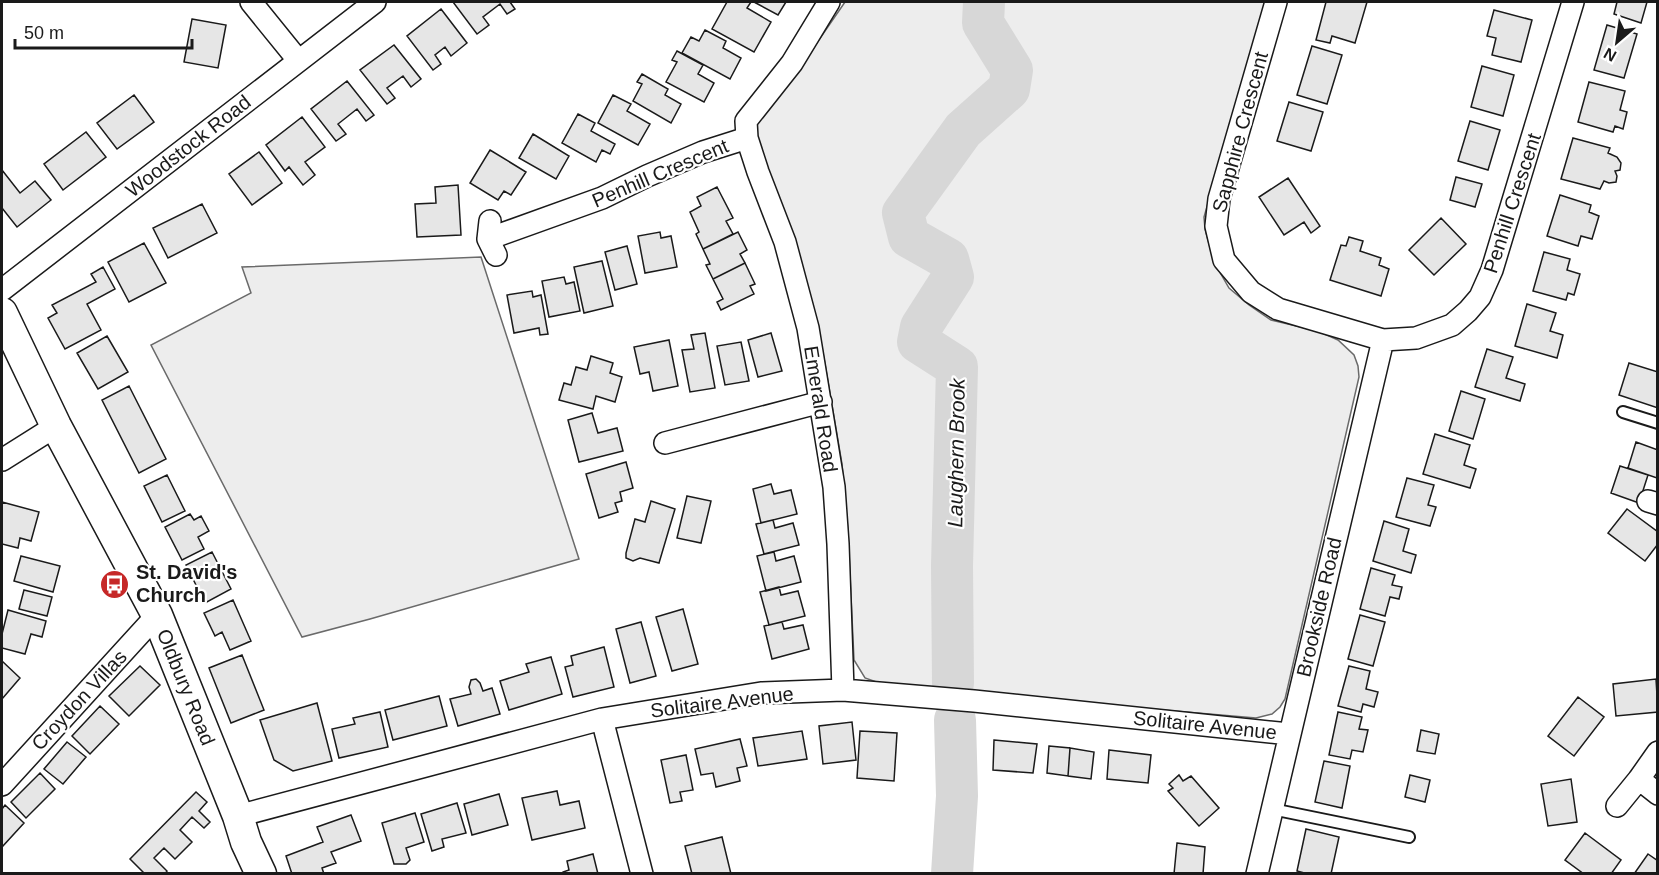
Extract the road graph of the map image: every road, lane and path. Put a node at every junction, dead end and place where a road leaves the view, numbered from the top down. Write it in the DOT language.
graph roads {
  1 [pos="250,2"];
  2 [pos="375,2"];
  3 [pos="829,2"];
  4 [pos="1276,2"];
  5 [pos="1573,2"];
  6 [pos="298,60"];
  7 [pos="747,138"];
  8 [pos="491,238"];
  9 [pos="2,290"];
  10 [pos="2,313"];
  11 [pos="1383,340"];
  12 [pos="821,402"];
  13 [pos="1623,412"];
  14 [pos="1658,423"];
  15 [pos="56,426"];
  16 [pos="665,443"];
  17 [pos="2,460"];
  18 [pos="157,615"];
  19 [pos="843,690"];
  20 [pos="602,719"];
  21 [pos="1289,734"];
  22 [pos="1658,752"];
  23 [pos="1639,779"];
  24 [pos="2,785"];
  25 [pos="1658,794"];
  26 [pos="1617,806"];
  27 [pos="1272,808"];
  28 [pos="238,816"];
  29 [pos="1409,837"];
  30 [pos="261,873"];
  31 [pos="642,873"];
  32 [pos="1257,873"];
  1 -- 6 [label="street"];
  2 -- 6 [label="street, Woodstock Road"];
  3 -- 7 [label="street, Penhill Crescent"];
  4 -- 11 [label="street, Sapphire Crescent"];
  5 -- 11 [label="street, Penhill Crescent"];
  6 -- 9 [label="street, Woodstock Road"];
  7 -- 8 [label="street, Penhill Crescent"];
  7 -- 12 [label="street, Emerald Road"];
  10 -- 15 [label="street, Oldbury Road"];
  11 -- 21 [label="street, Brookside Road"];
  12 -- 16 [label="street"];
  12 -- 19 [label="street, Emerald Road"];
  13 -- 14 [label="lane"];
  15 -- 17 [label="street"];
  15 -- 18 [label="street, Oldbury Road"];
  18 -- 24 [label="street, Croydon Villas"];
  18 -- 28 [label="street, Oldbury Road"];
  19 -- 20 [label="street, Solitaire Avenue"];
  19 -- 21 [label="street, Solitaire Avenue"];
  20 -- 28 [label="street, Solitaire Avenue"];
  20 -- 31 [label="street"];
  21 -- 27 [label="street, Brookside Road"];
  22 -- 23 [label="street"];
  23 -- 25 [label="street"];
  23 -- 26 [label="street"];
  27 -- 29 [label="lane"];
  27 -- 32 [label="street, Brookside Road"];
  28 -- 30 [label="street, Oldbury Road"];
}
